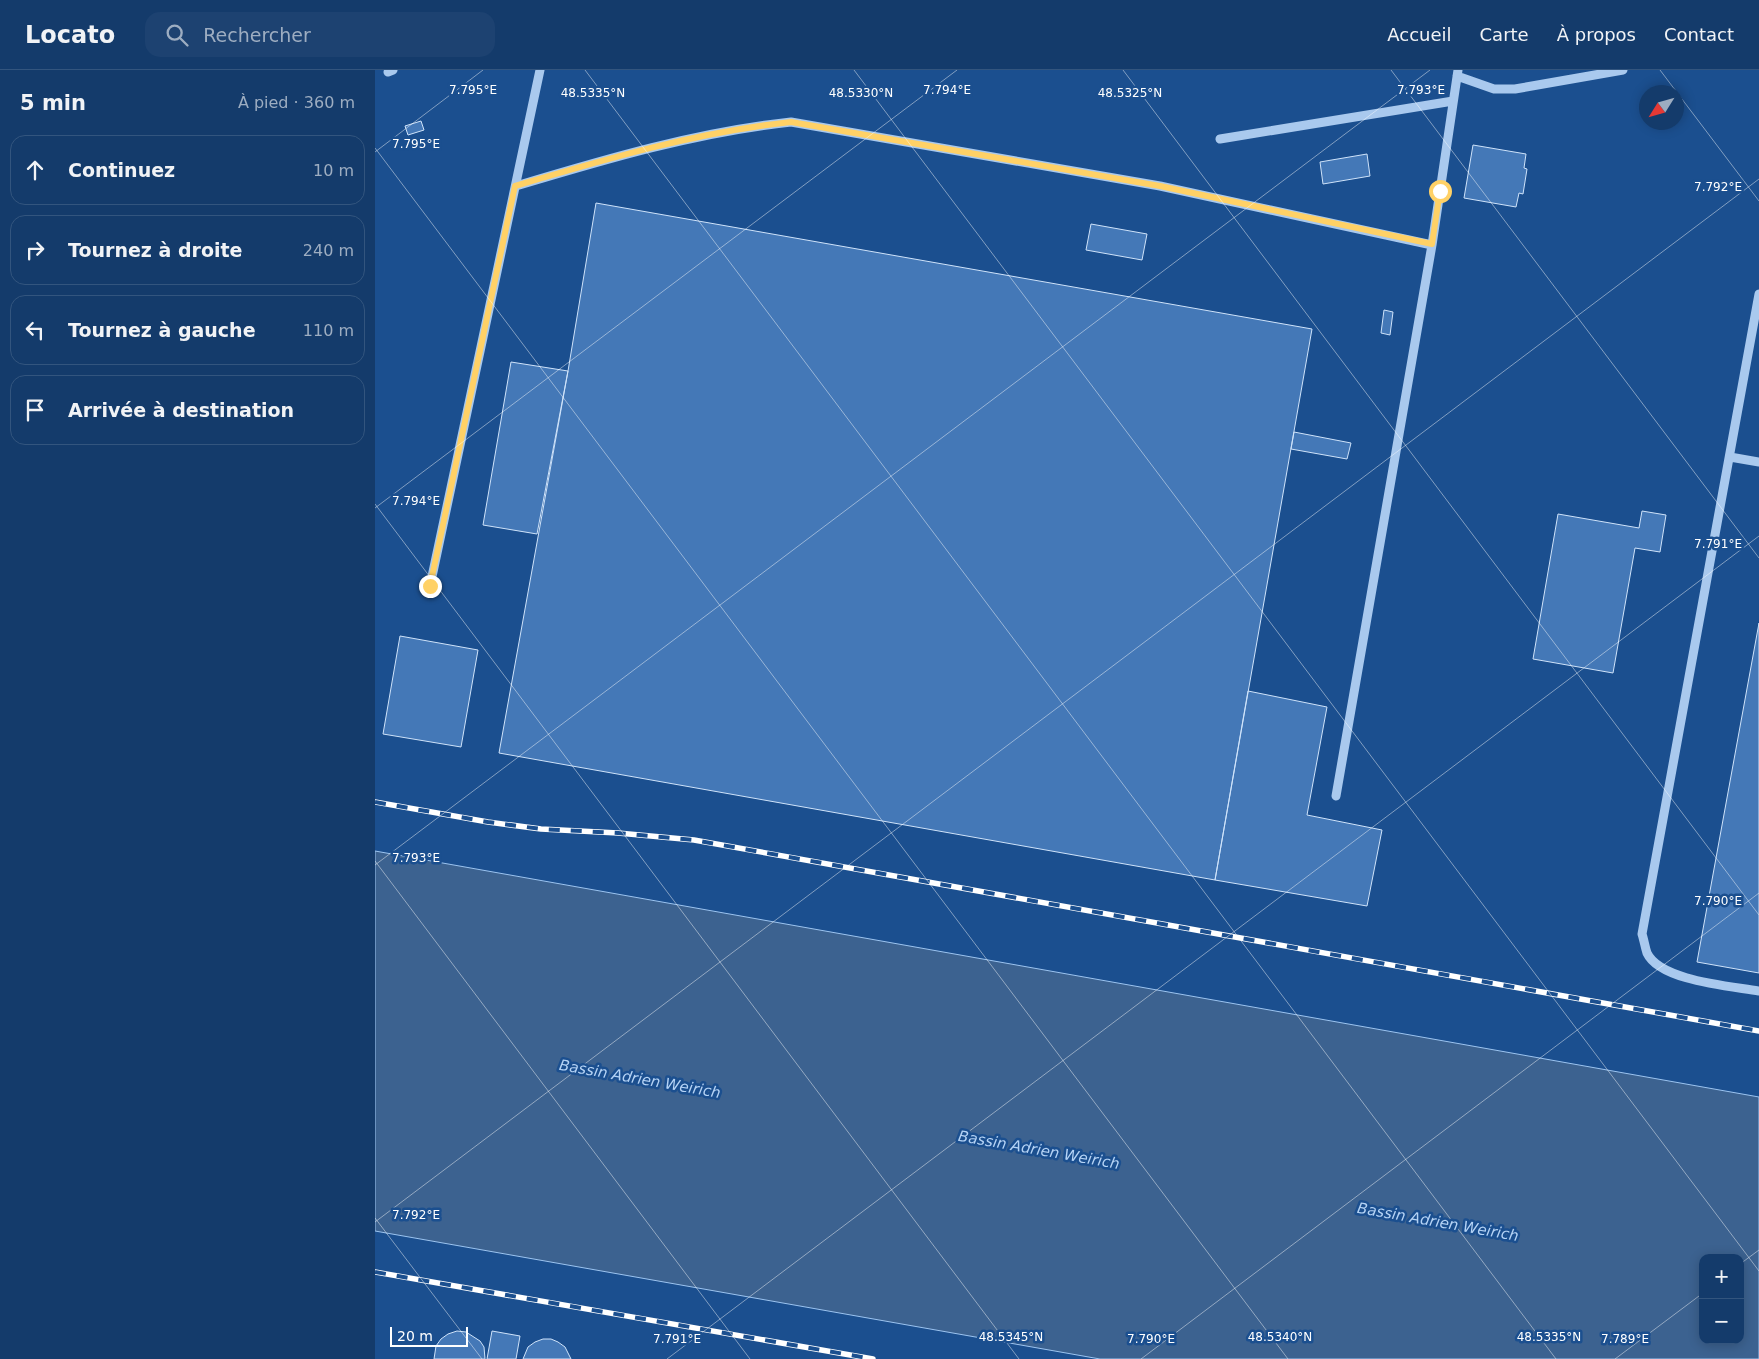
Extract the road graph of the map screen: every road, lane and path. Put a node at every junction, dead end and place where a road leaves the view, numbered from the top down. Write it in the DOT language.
graph roads {
  1 [pos="540,70"];
  2 [pos="1623,70"];
  3 [pos="1458,73"];
  4 [pos="1453,101"];
  5 [pos="1220,139"];
  6 [pos="515,186"];
  7 [pos="1432,244"];
  8 [pos="1759,294"];
  9 [pos="1730,457"];
  10 [pos="1759,462"];
  11 [pos="430,586"];
  12 [pos="1336,796"];
  13 [pos="1759,991"];
  1 -- 6 [label="lane"];
  2 -- 3 [label="lane"];
  3 -- 4 [label="lane"];
  4 -- 5 [label="lane"];
  4 -- 7 [label="lane"];
  6 -- 7 [label="lane"];
  6 -- 11 [label="lane"];
  7 -- 12 [label="lane"];
  8 -- 9 [label="lane"];
  9 -- 10 [label="lane"];
  9 -- 13 [label="lane"];
}
